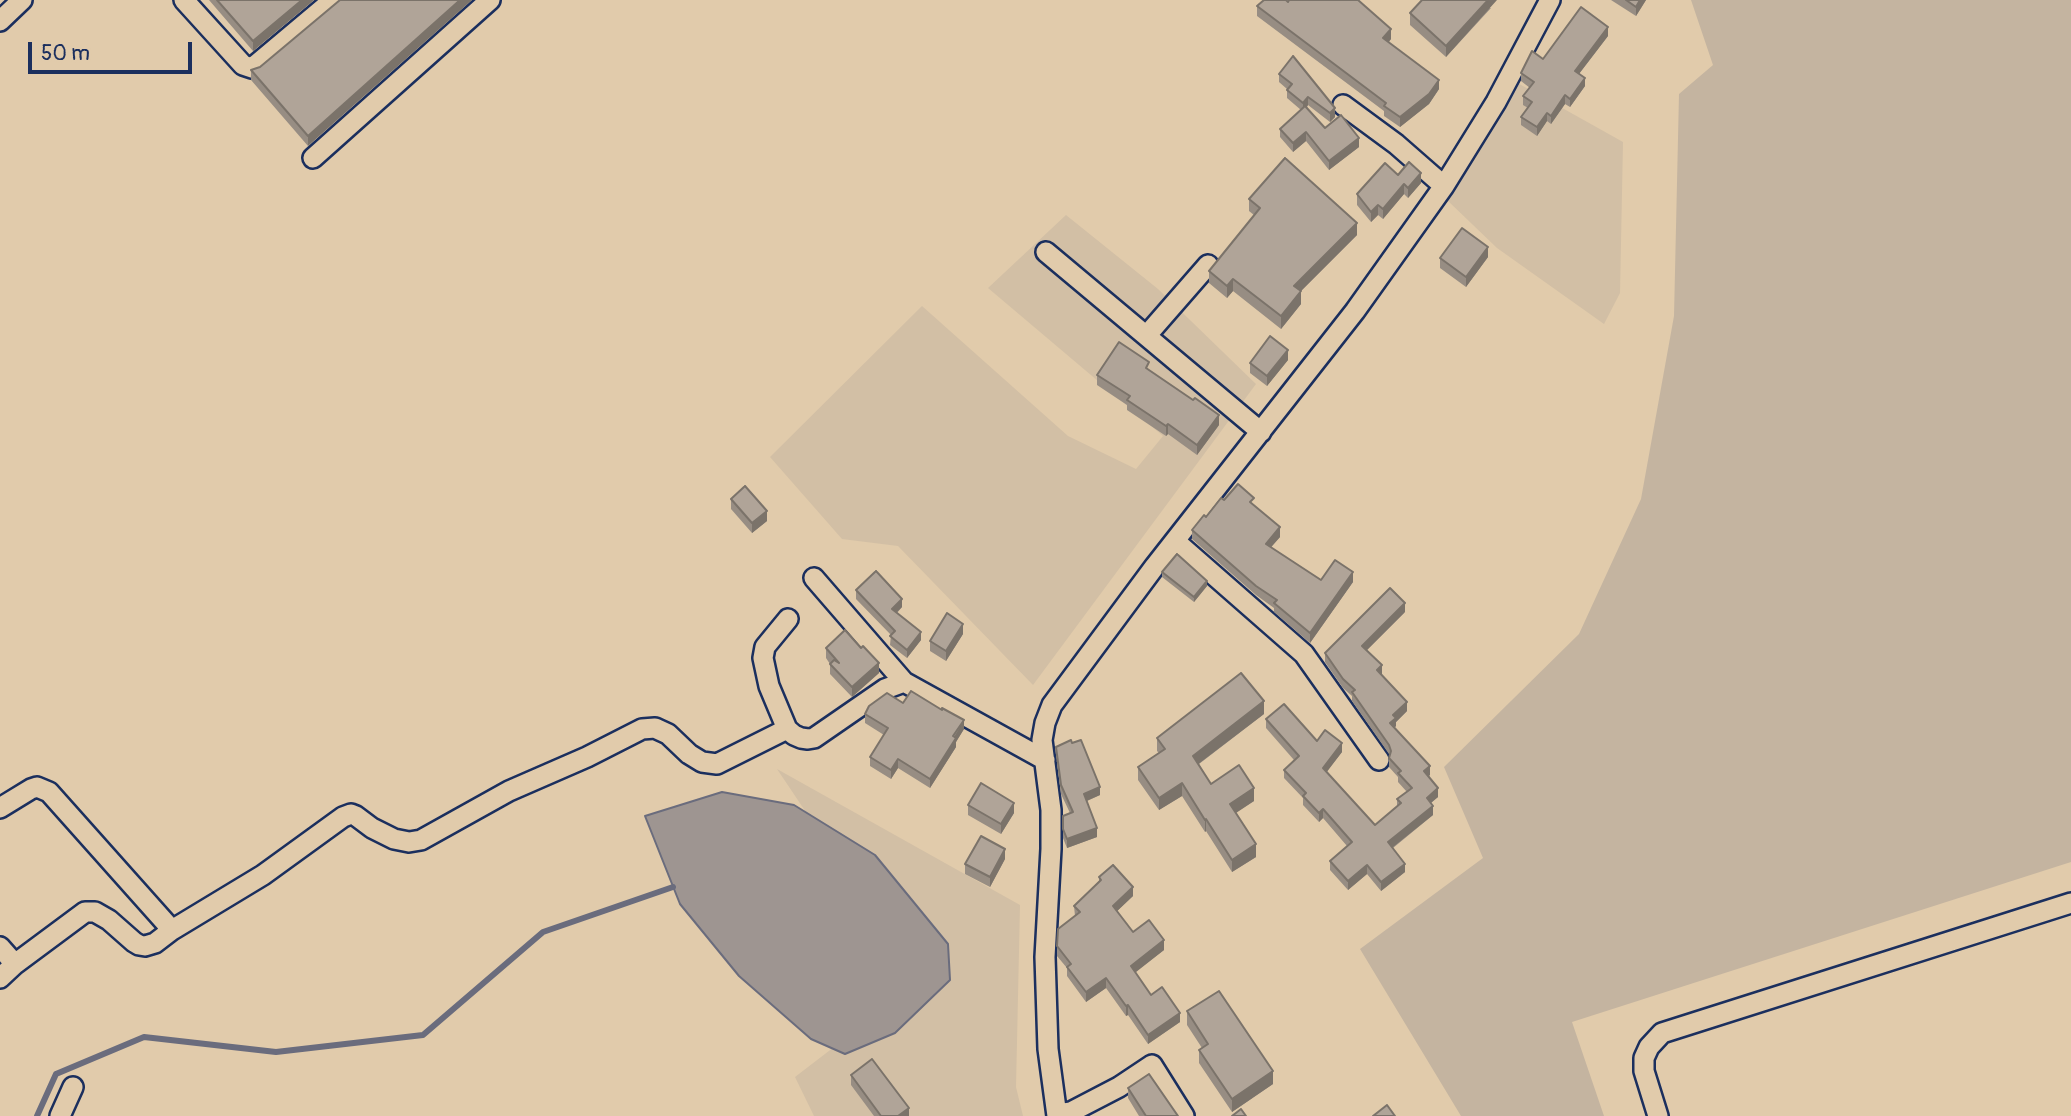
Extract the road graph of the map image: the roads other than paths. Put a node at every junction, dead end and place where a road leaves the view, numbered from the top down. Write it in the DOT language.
graph roads {
  1 [pos="22,0"];
  2 [pos="184,0"];
  3 [pos="490,0"];
  4 [pos="1550,0"];
  5 [pos="325,3"];
  6 [pos="0,22"];
  7 [pos="1342,105"];
  8 [pos="313,158"];
  9 [pos="1444,186"];
  10 [pos="1046,252"];
  11 [pos="1208,265"];
  12 [pos="1147,335"];
  13 [pos="1261,432"];
  14 [pos="1175,541"];
  15 [pos="814,578"];
  16 [pos="788,619"];
  17 [pos="904,682"];
  18 [pos="787,729"];
  19 [pos="1045,760"];
  20 [pos="1379,760"];
  21 [pos="0,808"];
  22 [pos="2071,903"];
  23 [pos="172,930"];
  24 [pos="0,947"];
  25 [pos="16,964"];
  26 [pos="0,978"];
  27 [pos="73,1087"];
  28 [pos="1057,1115"];
  29 [pos="60,1116"];
  30 [pos="1184,1116"];
  31 [pos="1658,1116"];
  1 -- 6 [label="street"];
  2 -- 5 [label="street"];
  3 -- 8 [label="street"];
  4 -- 9 [label="street"];
  7 -- 9 [label="street"];
  9 -- 13 [label="street"];
  10 -- 12 [label="street"];
  11 -- 12 [label="street"];
  12 -- 13 [label="street"];
  13 -- 14 [label="street"];
  14 -- 19 [label="street"];
  14 -- 20 [label="street"];
  15 -- 17 [label="street"];
  16 -- 18 [label="street"];
  17 -- 18 [label="street"];
  17 -- 19 [label="street"];
  18 -- 23 [label="street"];
  19 -- 28 [label="street"];
  21 -- 23 [label="street"];
  22 -- 31 [label="street"];
  23 -- 25 [label="street"];
  24 -- 25 [label="street"];
  25 -- 26 [label="street"];
  27 -- 29 [label="street"];
  28 -- 30 [label="street"];
}
